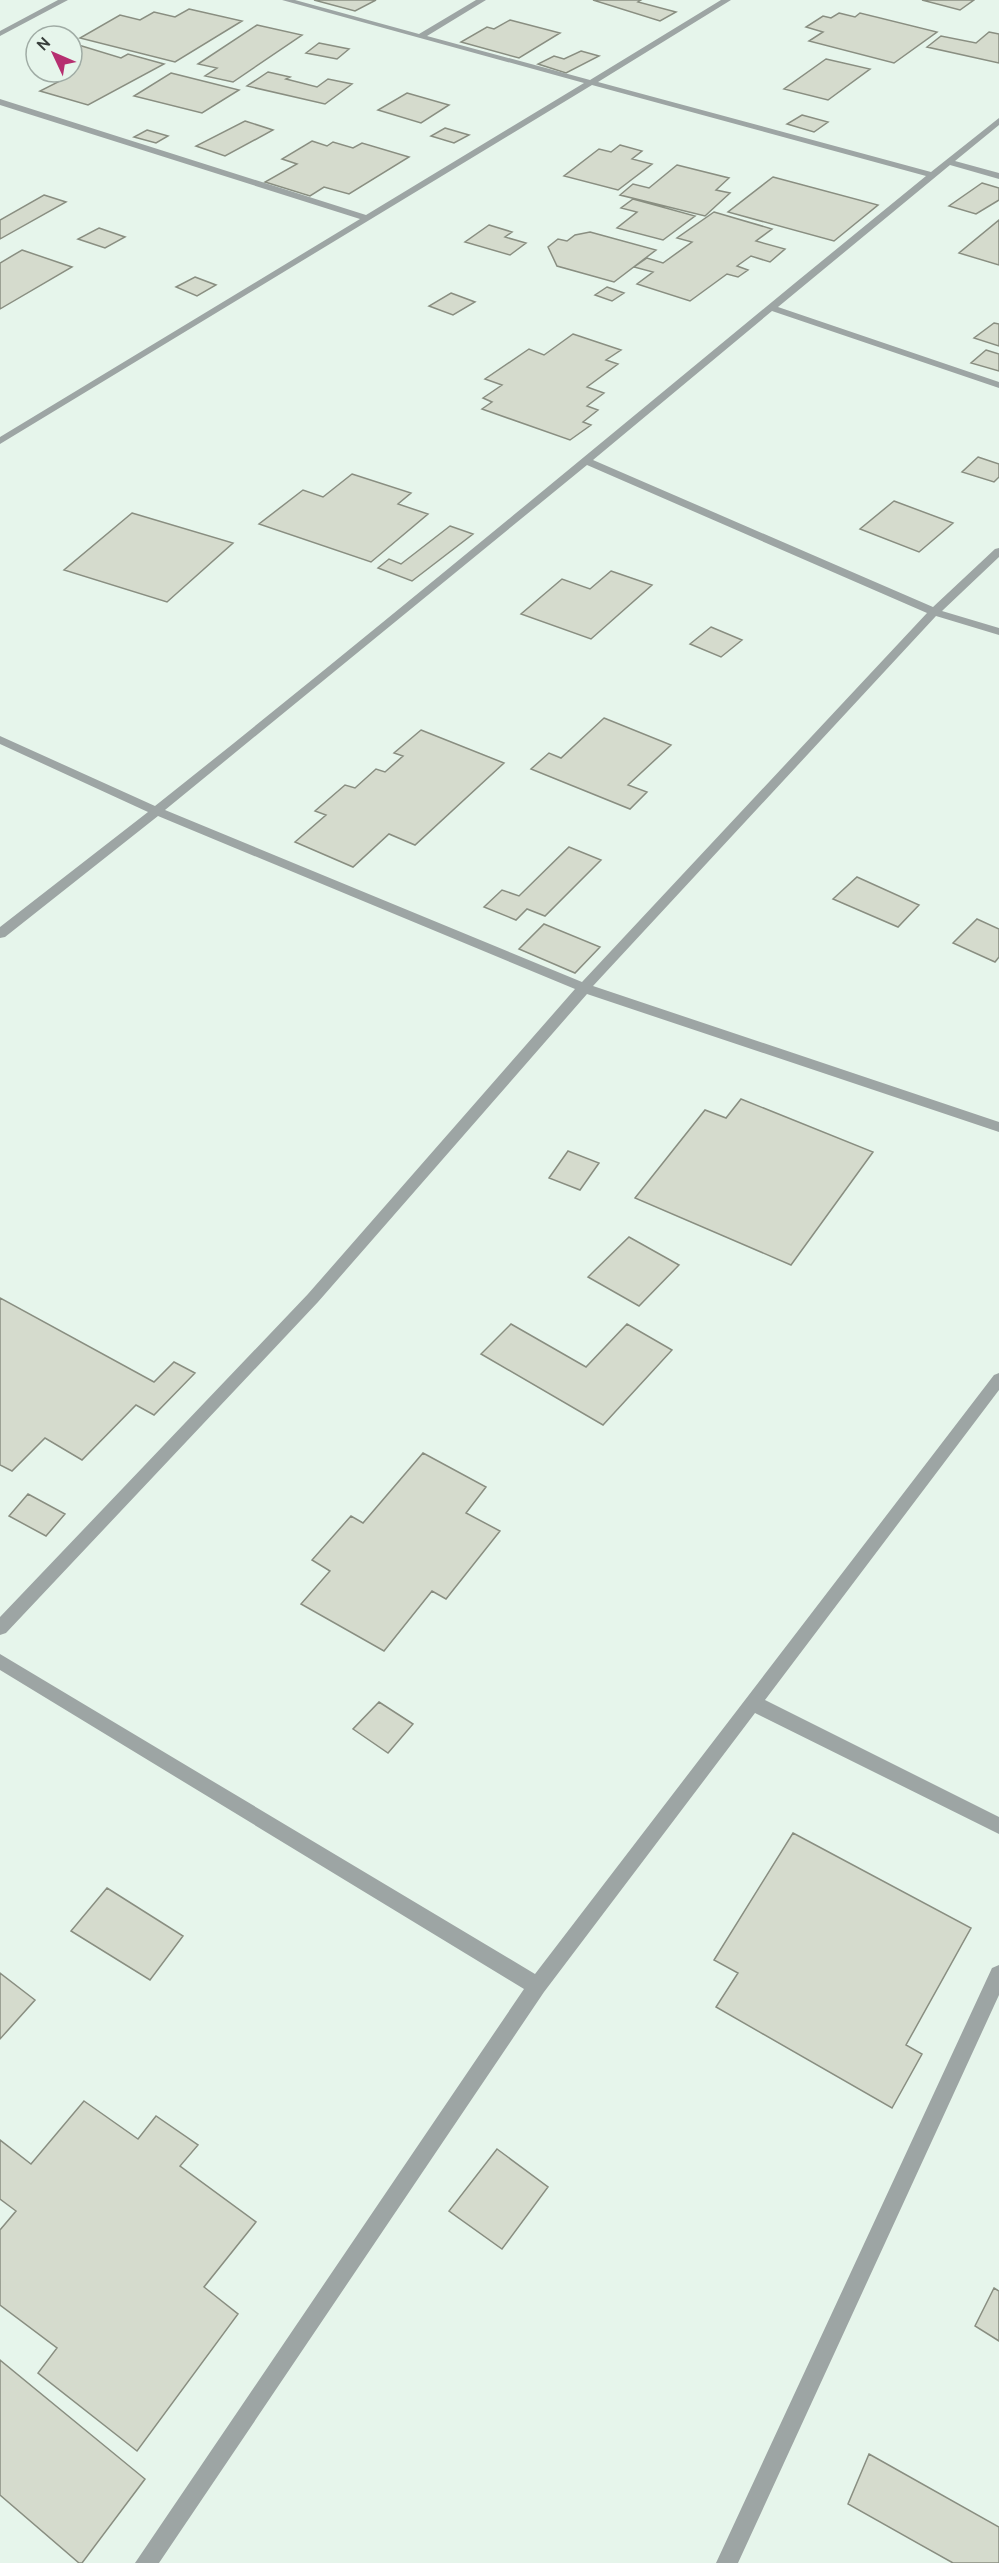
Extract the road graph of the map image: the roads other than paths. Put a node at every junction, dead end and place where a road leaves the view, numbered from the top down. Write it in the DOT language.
graph roads {
  1 [pos="64,0"];
  2 [pos="286,0"];
  3 [pos="482,0"];
  4 [pos="727,0"];
  5 [pos="0,34"];
  6 [pos="422,35"];
  7 [pos="593,81"];
  8 [pos="0,102"];
  9 [pos="999,121"];
  10 [pos="948,162"];
  11 [pos="933,175"];
  12 [pos="999,176"];
  13 [pos="366,218"];
  14 [pos="770,307"];
  15 [pos="999,385"];
  16 [pos="0,441"];
  17 [pos="584,460"];
  18 [pos="999,551"];
  19 [pos="934,612"];
  20 [pos="999,632"];
  21 [pos="0,740"];
  22 [pos="158,812"];
  23 [pos="0,934"];
  24 [pos="584,988"];
  25 [pos="999,1127"];
  26 [pos="999,1379"];
  27 [pos="0,1628"];
  28 [pos="0,1661"];
  29 [pos="753,1703"];
  30 [pos="999,1826"];
  31 [pos="999,1974"];
  32 [pos="537,1986"];
  33 [pos="146,2563"];
  34 [pos="727,2563"];
  1 -- 5 [label="street"];
  2 -- 6 [label="street"];
  3 -- 6 [label="street"];
  4 -- 7 [label="street"];
  6 -- 7 [label="street"];
  7 -- 11 [label="street"];
  7 -- 13 [label="street"];
  8 -- 13 [label="street"];
  9 -- 10 [label="street"];
  10 -- 11 [label="street"];
  10 -- 12 [label="street"];
  11 -- 14 [label="street"];
  13 -- 16 [label="street"];
  14 -- 15 [label="street"];
  14 -- 17 [label="street"];
  17 -- 19 [label="street"];
  17 -- 22 [label="street"];
  18 -- 19 [label="street"];
  19 -- 20 [label="street"];
  19 -- 24 [label="street"];
  21 -- 22 [label="street"];
  22 -- 23 [label="street"];
  22 -- 24 [label="street"];
  24 -- 25 [label="street"];
  24 -- 27 [label="street"];
  26 -- 29 [label="street"];
  28 -- 32 [label="street"];
  29 -- 30 [label="street"];
  29 -- 32 [label="street"];
  31 -- 34 [label="street"];
  32 -- 33 [label="street"];
}
